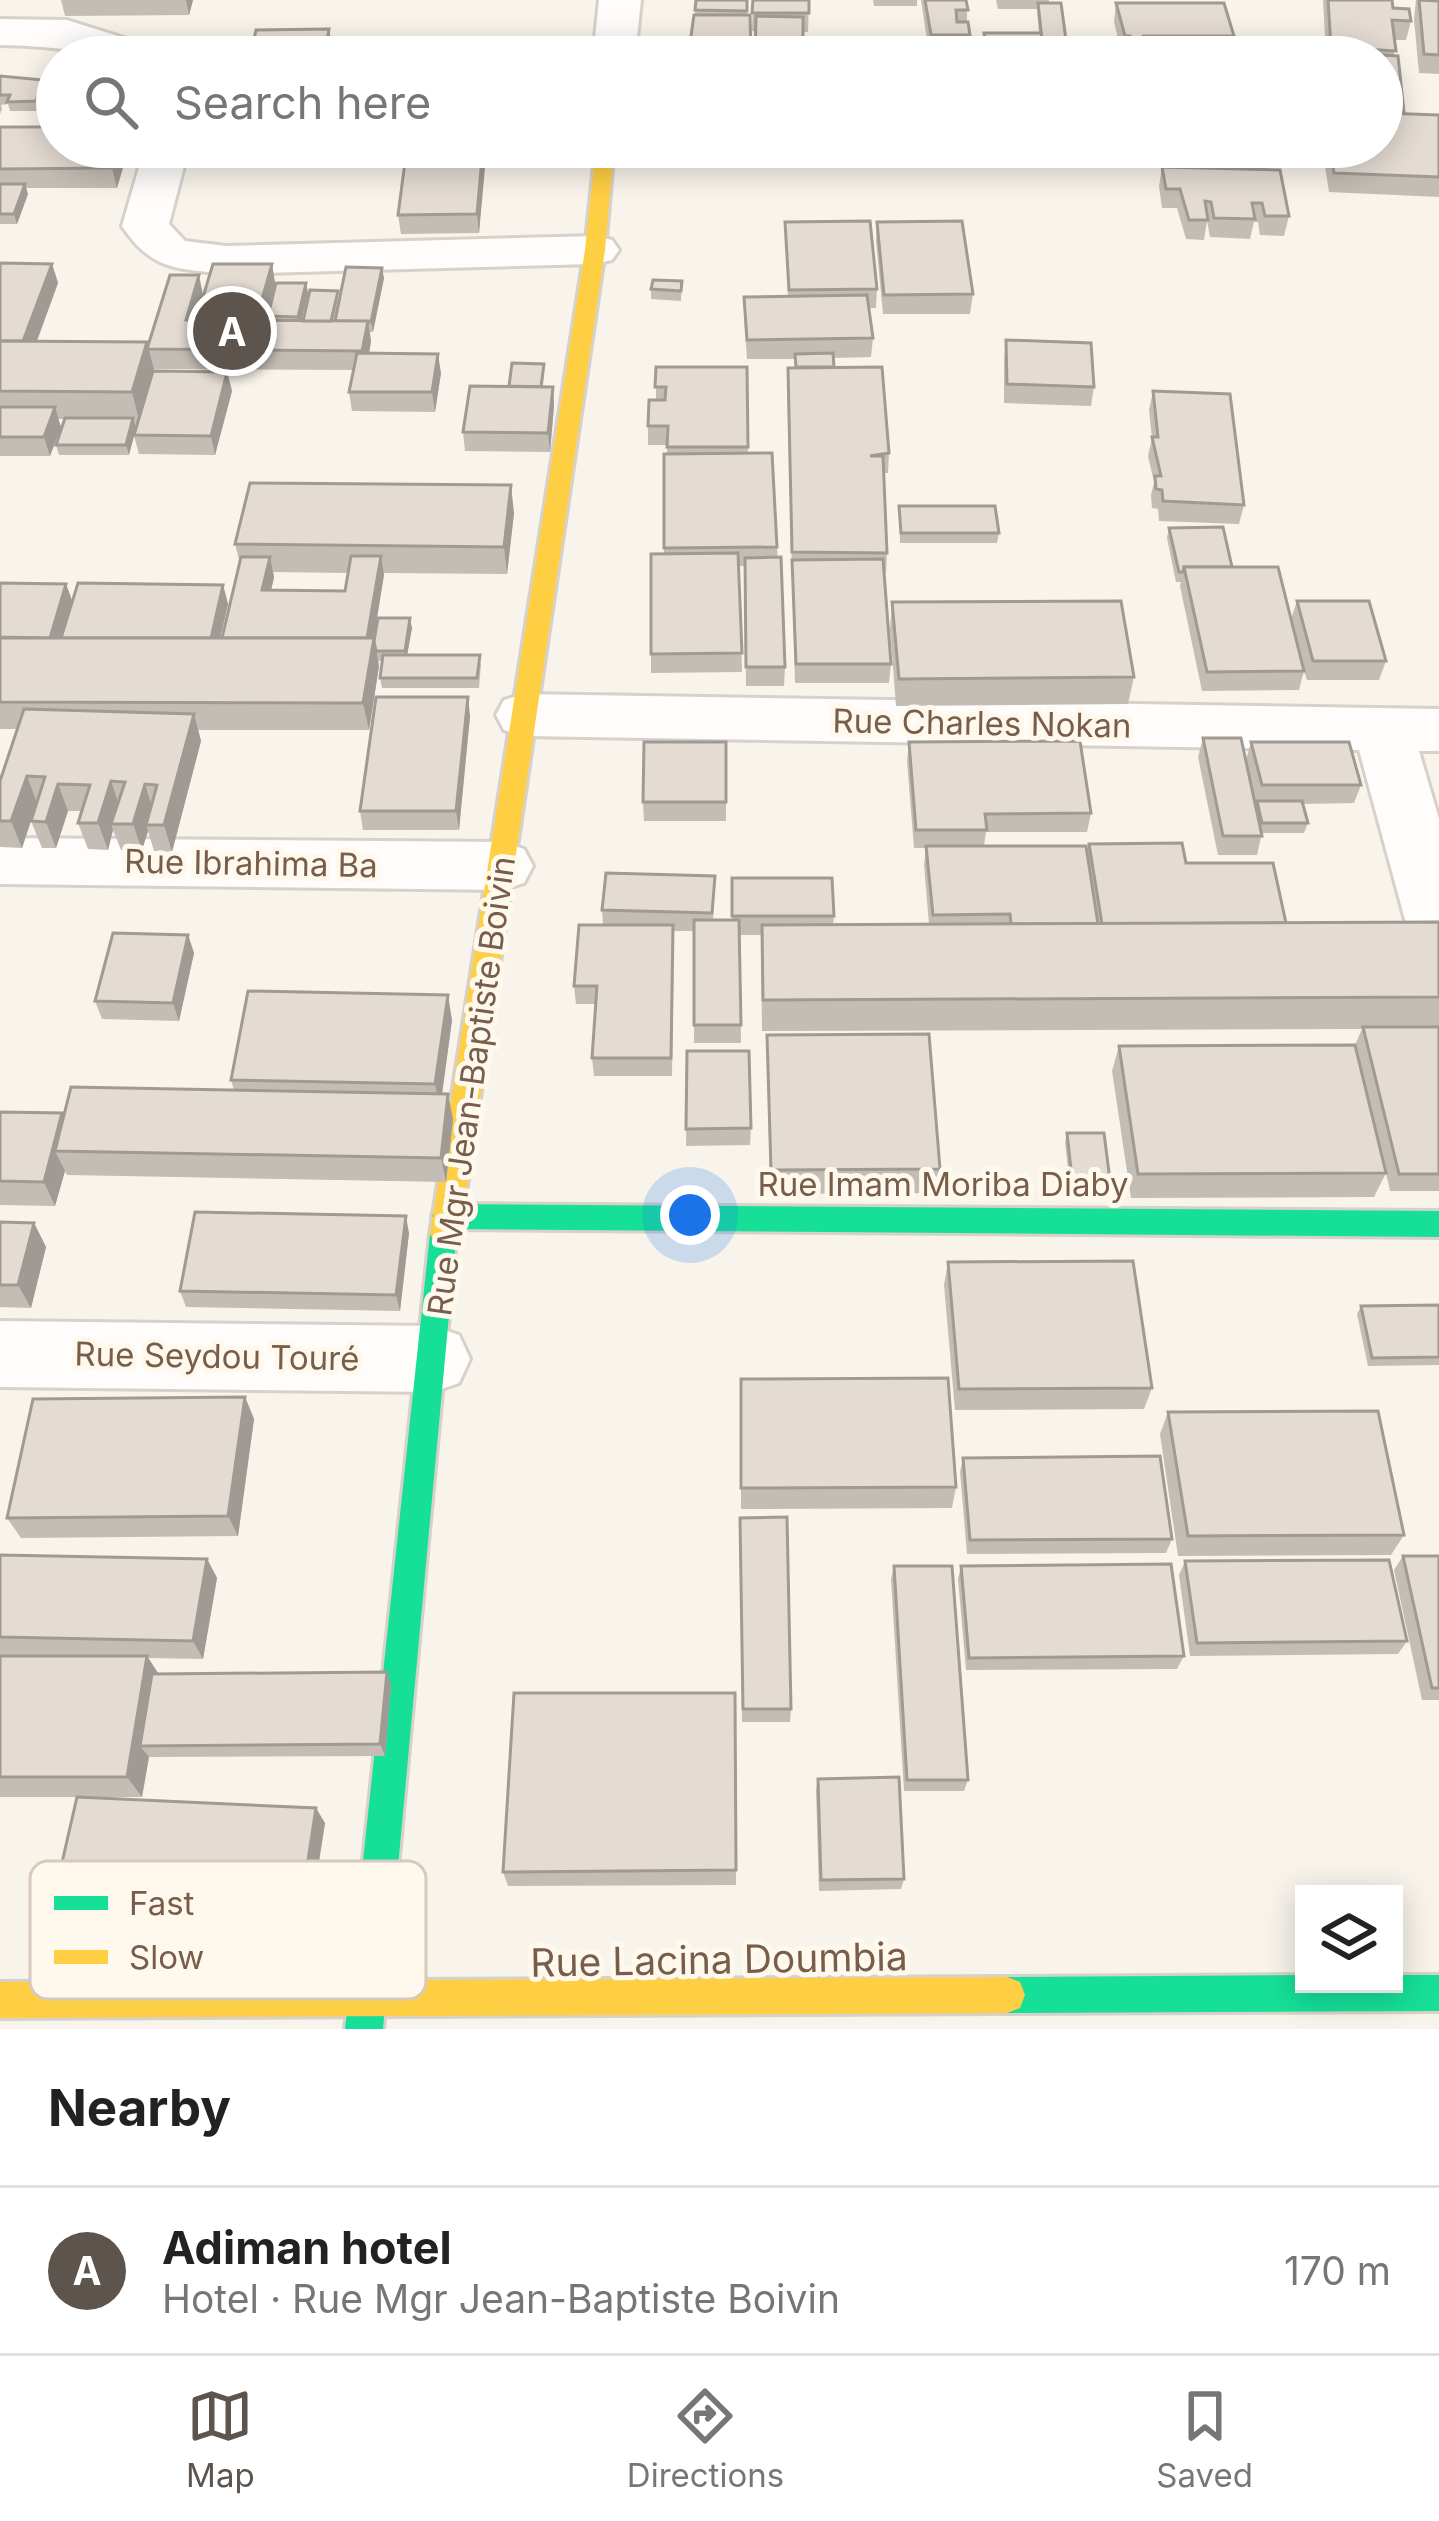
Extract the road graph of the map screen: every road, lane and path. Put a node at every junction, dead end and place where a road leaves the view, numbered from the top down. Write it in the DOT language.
graph roads {
  1 [pos="620,0"];
  2 [pos="0,32"];
  3 [pos="76,36"];
  4 [pos="616,36"];
  5 [pos="161,168"];
  6 [pos="603,168"];
  7 [pos="595,250"];
  8 [pos="525,715"];
  9 [pos="1411,730"];
  10 [pos="0,861"];
  11 [pos="502,866"];
  12 [pos="1439,927"];
  13 [pos="447,1216"];
  14 [pos="1439,1224"];
  15 [pos="0,1354"];
  16 [pos="433,1359"];
  17 [pos="381,1861"];
  18 [pos="1439,1993"];
  19 [pos="0,2000"];
  20 [pos="365,2015"];
  1 -- 4 [label="street"];
  2 -- 3 [label="street"];
  5 -- 7 [label="street"];
  6 -- 7 [label="street, Rue Mgr Jean-Baptiste Boivin"];
  7 -- 8 [label="street, Rue Mgr Jean-Baptiste Boivin"];
  8 -- 9 [label="street, Rue Charles Nokan"];
  8 -- 11 [label="street, Rue Mgr Jean-Baptiste Boivin"];
  9 -- 12 [label="street"];
  10 -- 11 [label="street, Rue Ibrahima Ba"];
  11 -- 13 [label="street, Rue Mgr Jean-Baptiste Boivin"];
  13 -- 14 [label="street, Rue Imam Moriba Diaby"];
  13 -- 16 [label="street, Rue Mgr Jean-Baptiste Boivin"];
  15 -- 16 [label="street, Rue Seydou Touré"];
  16 -- 17 [label="street, Rue Mgr Jean-Baptiste Boivin"];
  18 -- 20 [label="street, Rue Lacina Doumbia"];
  19 -- 20 [label="street, Rue Lacina Doumbia"];
}
